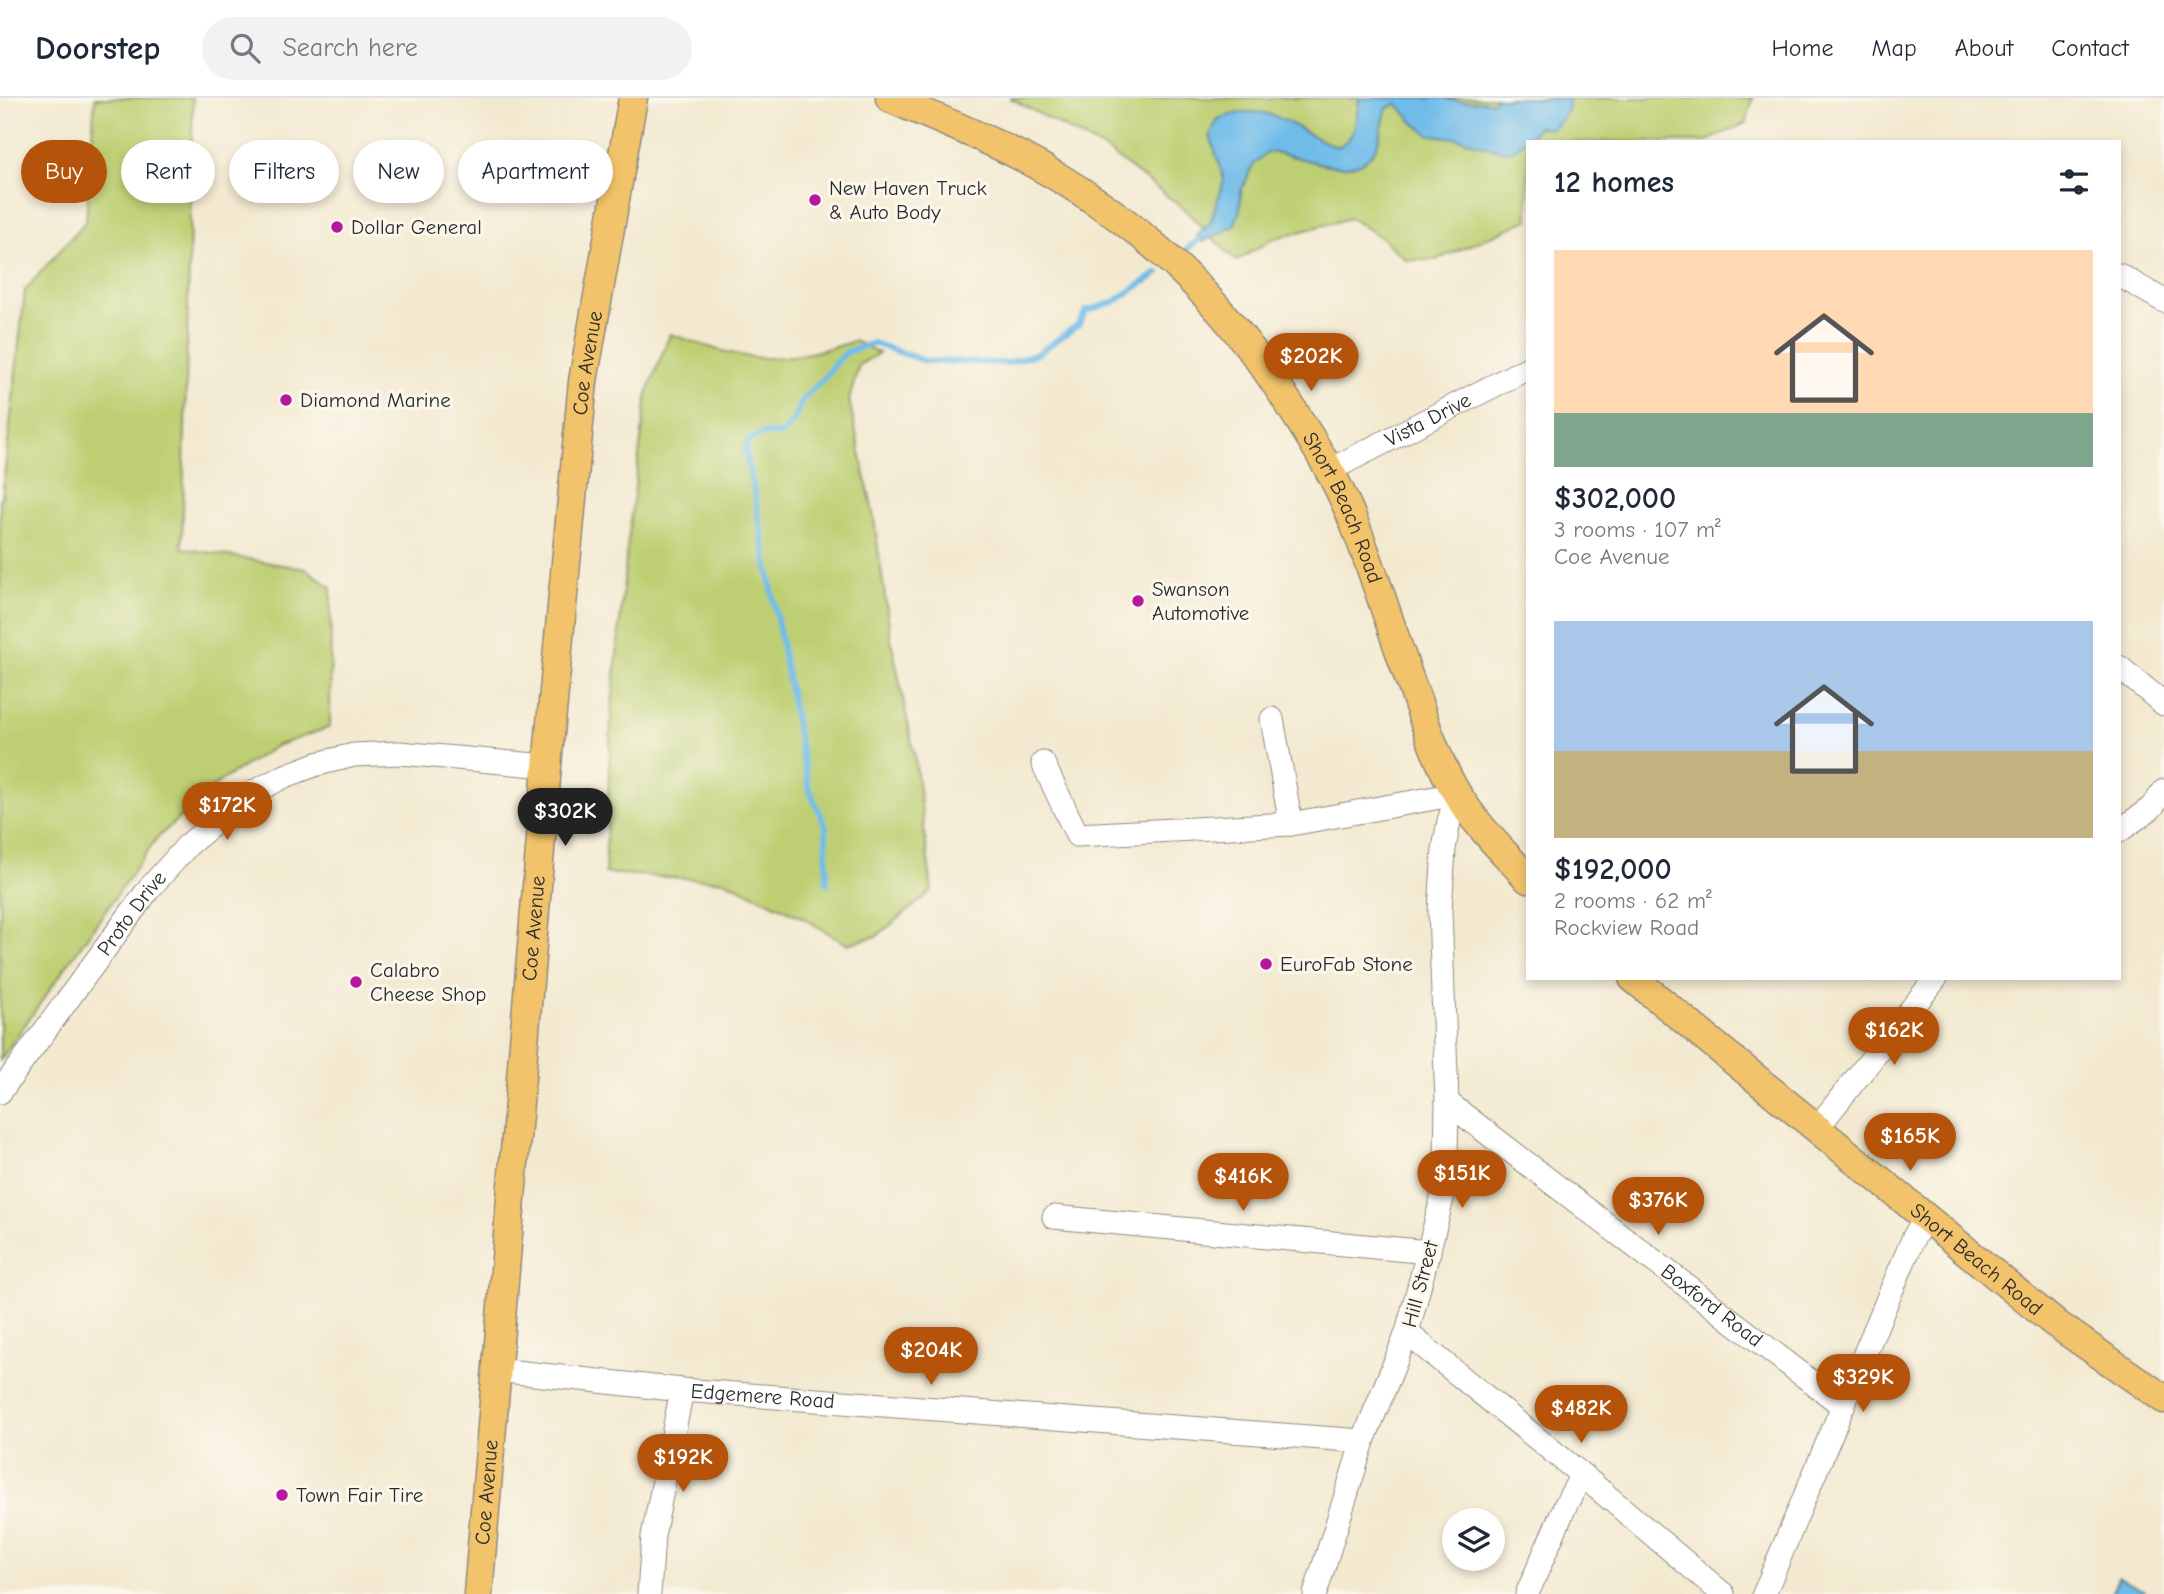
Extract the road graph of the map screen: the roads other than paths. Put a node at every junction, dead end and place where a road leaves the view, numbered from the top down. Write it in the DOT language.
graph roads {
  1 [pos="633,98"];
  2 [pos="890,98"];
  3 [pos="2121,276"];
  4 [pos="2164,301"];
  5 [pos="1526,369"];
  6 [pos="1330,470"];
  7 [pos="2121,669"];
  8 [pos="2164,704"];
  9 [pos="1272,719"];
  10 [pos="1043,763"];
  11 [pos="547,765"];
  12 [pos="2164,790"];
  13 [pos="1457,794"];
  14 [pos="1291,824"];
  15 [pos="2121,830"];
  16 [pos="1526,878"];
  17 [pos="1635,980"];
  18 [pos="1934,980"];
  19 [pos="0,1091"];
  20 [pos="1447,1102"];
  21 [pos="1817,1128"];
  22 [pos="1054,1217"];
  23 [pos="1926,1217"];
  24 [pos="1429,1252"];
  25 [pos="1407,1333"];
  26 [pos="496,1370"];
  27 [pos="682,1390"];
  28 [pos="2164,1399"];
  29 [pos="1843,1406"];
  30 [pos="1363,1441"];
  31 [pos="1582,1475"];
  32 [pos="478,1594"];
  33 [pos="649,1594"];
  34 [pos="1315,1594"];
  35 [pos="1527,1594"];
  36 [pos="1723,1594"];
  37 [pos="1764,1594"];
  1 -- 11 [label="main road, Coe Avenue"];
  2 -- 6 [label="main road, Short Beach Road"];
  3 -- 4 [label="street"];
  5 -- 6 [label="street, Vista Drive"];
  6 -- 13 [label="main road, Short Beach Road"];
  7 -- 8 [label="street"];
  9 -- 14 [label="street"];
  10 -- 14 [label="street"];
  11 -- 19 [label="street, Proto Drive"];
  11 -- 26 [label="main road, Coe Avenue"];
  12 -- 15 [label="street"];
  13 -- 14 [label="street"];
  13 -- 16 [label="main road, Short Beach Road"];
  13 -- 20 [label="street, Hill Street"];
  17 -- 21 [label="main road, Short Beach Road"];
  18 -- 21 [label="street"];
  20 -- 24 [label="street, Hill Street"];
  20 -- 29 [label="street, Boxford Road"];
  21 -- 23 [label="main road, Short Beach Road"];
  22 -- 24 [label="street"];
  23 -- 28 [label="main road, Short Beach Road"];
  23 -- 29 [label="street"];
  24 -- 25 [label="street, Hill Street"];
  25 -- 30 [label="street, Hill Street"];
  25 -- 31 [label="street"];
  26 -- 27 [label="street, Edgemere Road"];
  26 -- 32 [label="main road, Coe Avenue"];
  27 -- 30 [label="street, Edgemere Road"];
  27 -- 33 [label="street"];
  29 -- 37 [label="street"];
  30 -- 34 [label="street, Hill Street"];
  31 -- 35 [label="street"];
  31 -- 36 [label="street"];
}
